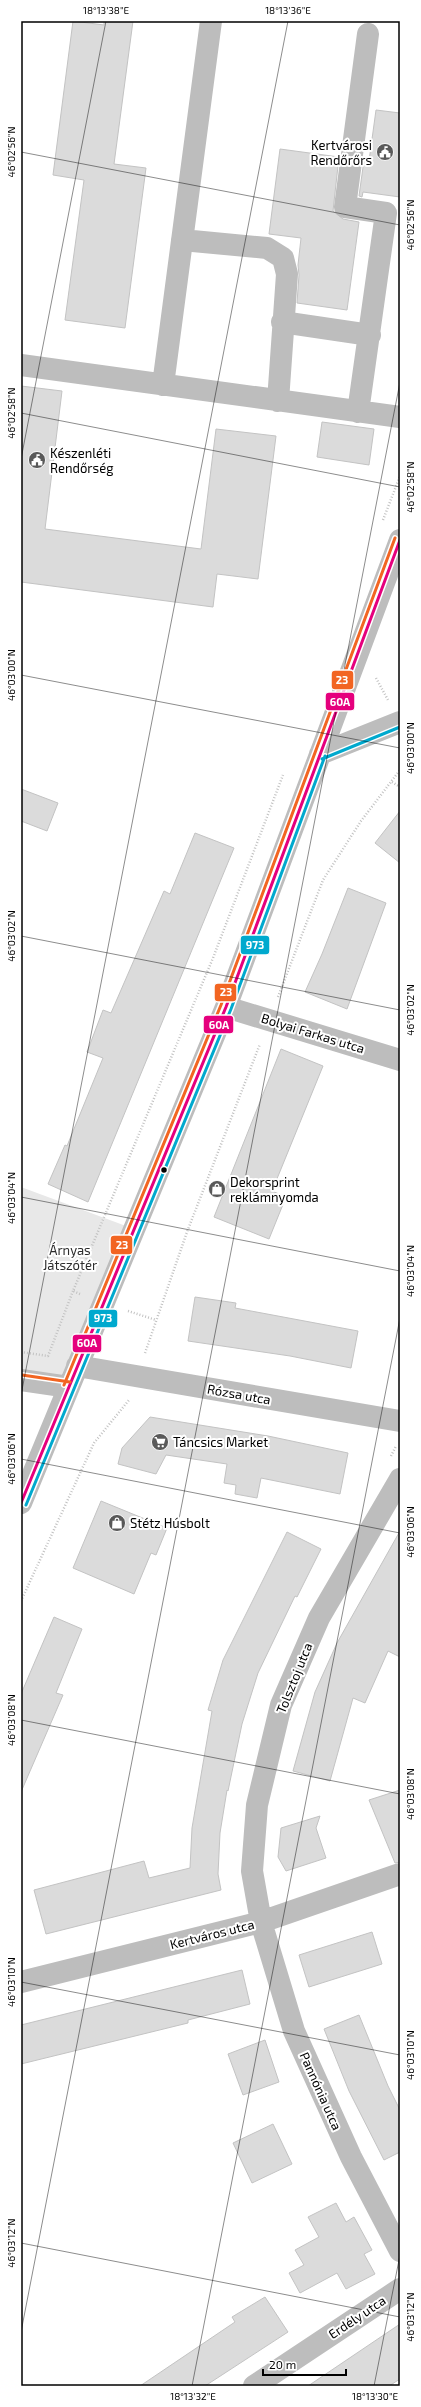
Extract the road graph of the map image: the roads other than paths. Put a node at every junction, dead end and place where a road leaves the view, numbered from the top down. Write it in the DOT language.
graph roads {
  1 [pos="211,21"];
  2 [pos="368,34"];
  3 [pos="393,214"];
  4 [pos="182,240"];
  5 [pos="282,322"];
  6 [pos="370,335"];
  7 [pos="21,365"];
  8 [pos="163,384"];
  9 [pos="278,401"];
  10 [pos="358,412"];
  11 [pos="400,417"];
  12 [pos="400,540"];
  13 [pos="400,722"];
  14 [pos="320,754"];
  15 [pos="226,1007"];
  16 [pos="400,1060"];
  17 [pos="77,1366"];
  18 [pos="21,1380"];
  19 [pos="69,1387"];
  20 [pos="400,1421"];
  21 [pos="400,1479"];
  22 [pos="21,1503"];
  23 [pos="400,1874"];
  24 [pos="261,1922"];
  25 [pos="21,1982"];
  26 [pos="400,2251"];
  27 [pos="400,2289"];
  28 [pos="254,2386"];
  1 -- 4 [label="street"];
  2 -- 3 [label="street"];
  3 -- 6 [label="street"];
  4 -- 5 [label="street"];
  4 -- 8 [label="street"];
  5 -- 6 [label="street"];
  5 -- 9 [label="street"];
  6 -- 10 [label="street"];
  7 -- 8 [label="street"];
  8 -- 9 [label="street"];
  9 -- 10 [label="street"];
  10 -- 11 [label="street"];
  12 -- 14 [label="street"];
  13 -- 14 [label="street"];
  14 -- 15 [label="street"];
  15 -- 16 [label="street, Bolyai Farkas utca"];
  15 -- 17 [label="street"];
  17 -- 19 [label="street"];
  17 -- 20 [label="street, Rózsa utca"];
  18 -- 19 [label="street"];
  19 -- 22 [label="street"];
  21 -- 24 [label="street, Tolsztoj utca"];
  23 -- 24 [label="street, Kertváros utca"];
  24 -- 25 [label="street, Kertváros utca"];
  24 -- 26 [label="street, Pannónia utca"];
  27 -- 28 [label="street, Erdély utca"];
}
